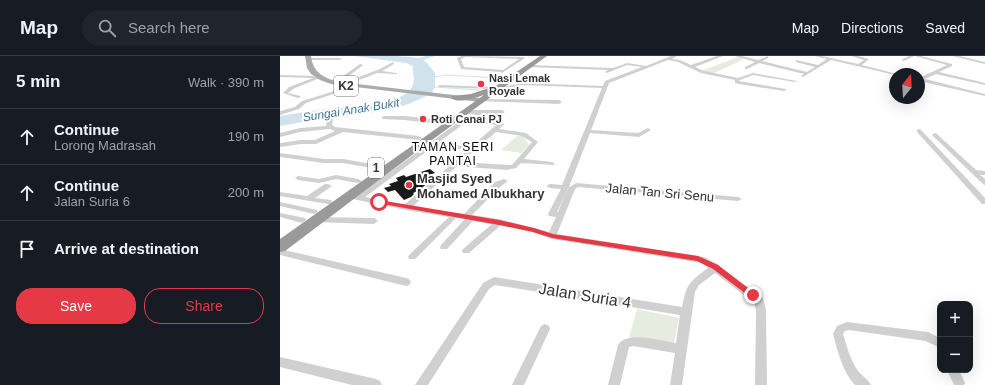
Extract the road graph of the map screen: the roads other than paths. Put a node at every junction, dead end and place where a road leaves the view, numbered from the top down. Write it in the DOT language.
graph roads {
  1 [pos="465,56"];
  2 [pos="490,56"];
  3 [pos="537,56"];
  4 [pos="544,56"];
  5 [pos="684,56"];
  6 [pos="721,56"];
  7 [pos="737,56"];
  8 [pos="817,56"];
  9 [pos="853,56"];
  10 [pos="912,56"];
  11 [pos="917,56"];
  12 [pos="954,56"];
  13 [pos="961,57"];
  14 [pos="308,58"];
  15 [pos="672,58"];
  16 [pos="767,58"];
  17 [pos="340,59"];
  18 [pos="830,59"];
  19 [pos="484,60"];
  20 [pos="903,60"];
  21 [pos="974,60"];
  22 [pos="797,61"];
  23 [pos="759,62"];
  24 [pos="393,63"];
  25 [pos="969,63"];
  26 [pos="985,63"];
  27 [pos="478,64"];
  28 [pos="361,65"];
  29 [pos="528,66"];
  30 [pos="644,66"];
  31 [pos="818,66"];
  32 [pos="859,66"];
  33 [pos="690,67"];
  34 [pos="384,68"];
  35 [pos="399,68"];
  36 [pos="472,68"];
  37 [pos="746,68"];
  38 [pos="508,71"];
  39 [pos="377,72"];
  40 [pos="934,72"];
  41 [pos="395,73"];
  42 [pos="889,73"];
  43 [pos="733,74"];
  44 [pos="807,74"];
  45 [pos="280,76"];
  46 [pos="925,77"];
  47 [pos="318,78"];
  48 [pos="728,78"];
  49 [pos="738,79"];
  50 [pos="521,80"];
  51 [pos="925,81"];
  52 [pos="338,82"];
  53 [pos="983,82"];
  54 [pos="440,86"];
  55 [pos="514,86"];
  56 [pos="351,87"];
  57 [pos="602,87"];
  58 [pos="491,89"];
  59 [pos="784,90"];
  60 [pos="351,94"];
  61 [pos="985,95"];
  62 [pos="298,97"];
  63 [pos="451,98"];
  64 [pos="476,101"];
  65 [pos="558,102"];
  66 [pos="502,112"];
  67 [pos="280,113"];
  68 [pos="459,116"];
  69 [pos="384,118"];
  70 [pos="330,119"];
  71 [pos="442,122"];
  72 [pos="330,127"];
  73 [pos="342,130"];
  74 [pos="495,130"];
  75 [pos="648,130"];
  76 [pos="919,131"];
  77 [pos="587,132"];
  78 [pos="280,135"];
  79 [pos="935,135"];
  80 [pos="419,138"];
  81 [pos="432,144"];
  82 [pos="280,145"];
  83 [pos="474,149"];
  84 [pos="280,154"];
  85 [pos="520,161"];
  86 [pos="457,164"];
  87 [pos="552,164"];
  88 [pos="378,167"];
  89 [pos="973,172"];
  90 [pos="985,173"];
  91 [pos="298,178"];
  92 [pos="358,181"];
  93 [pos="504,181"];
  94 [pos="985,184"];
  95 [pos="328,186"];
  96 [pos="550,186"];
  97 [pos="565,187"];
  98 [pos="280,194"];
  99 [pos="354,197"];
  100 [pos="309,198"];
  101 [pos="738,199"];
  102 [pos="328,202"];
  103 [pos="985,202"];
  104 [pos="280,204"];
  105 [pos="406,208"];
  106 [pos="280,215"];
  107 [pos="560,215"];
  108 [pos="454,216"];
  109 [pos="311,217"];
  110 [pos="469,218"];
  111 [pos="374,221"];
  112 [pos="499,222"];
  113 [pos="547,235"];
  114 [pos="280,236"];
  115 [pos="280,247"];
  116 [pos="444,247"];
  117 [pos="466,251"];
  118 [pos="280,252"];
  119 [pos="412,257"];
  120 [pos="716,267"];
  121 [pos="406,282"];
  122 [pos="686,312"];
  123 [pos="545,329"];
  124 [pos="937,342"];
  125 [pos="682,349"];
  126 [pos="280,362"];
  127 [pos="954,373"];
  128 [pos="959,383"];
  129 [pos="860,384"];
  130 [pos="376,385"];
  131 [pos="421,385"];
  132 [pos="518,385"];
  133 [pos="614,385"];
  134 [pos="676,385"];
  135 [pos="761,385"];
  1 -- 2 [label="street"];
  1 -- 36 [label="street"];
  2 -- 19 [label="street"];
  2 -- 38 [label="street"];
  3 -- 38 [label="highway, 1"];
  4 -- 29 [label="highway, 1"];
  5 -- 15 [label="street"];
  6 -- 33 [label="street"];
  7 -- 23 [label="street"];
  8 -- 18 [label="street"];
  9 -- 32 [label="street"];
  10 -- 20 [label="street"];
  11 -- 40 [label="street"];
  12 -- 13 [label="street"];
  13 -- 21 [label="street"];
  14 -- 17 [label="street"];
  14 -- 47 [label="main road, K2"];
  15 -- 30 [label="street"];
  15 -- 33 [label="street"];
  16 -- 23 [label="street"];
  18 -- 31 [label="street"];
  18 -- 32 [label="street"];
  21 -- 25 [label="street"];
  21 -- 26 [label="street"];
  22 -- 31 [label="street"];
  23 -- 37 [label="street"];
  23 -- 44 [label="street"];
  24 -- 34 [label="street"];
  27 -- 36 [label="street"];
  28 -- 52 [label="street"];
  29 -- 30 [label="street"];
  29 -- 58 [label="highway, 1"];
  30 -- 77 [label="street"];
  31 -- 44 [label="street"];
  32 -- 42 [label="street"];
  33 -- 48 [label="street"];
  34 -- 35 [label="street"];
  34 -- 39 [label="street"];
  36 -- 38 [label="street"];
  38 -- 58 [label="highway, 1"];
  39 -- 41 [label="street"];
  39 -- 52 [label="street"];
  40 -- 46 [label="street"];
  40 -- 53 [label="street"];
  43 -- 48 [label="street"];
  44 -- 49 [label="street"];
  45 -- 47 [label="street"];
  47 -- 52 [label="main road, K2"];
  47 -- 62 [label="street"];
  48 -- 49 [label="street"];
  49 -- 59 [label="street"];
  50 -- 55 [label="street"];
  51 -- 61 [label="street"];
  52 -- 56 [label="main road, K2"];
  54 -- 58 [label="street"];
  55 -- 57 [label="street"];
  55 -- 58 [label="street"];
  56 -- 60 [label="street"];
  56 -- 63 [label="main road, K2"];
  56 -- 67 [label="street"];
  58 -- 63 [label="highway"];
  58 -- 64 [label="highway, 1"];
  63 -- 64 [label="main road, K2"];
  63 -- 68 [label="highway"];
  64 -- 65 [label="street"];
  64 -- 68 [label="highway, 1"];
  66 -- 68 [label="street"];
  68 -- 71 [label="highway, 1"];
  68 -- 74 [label="street"];
  68 -- 81 [label="street"];
  68 -- 99 [label="highway, 1"];
  69 -- 71 [label="street"];
  70 -- 72 [label="street"];
  71 -- 80 [label="highway, 1"];
  72 -- 73 [label="street"];
  72 -- 78 [label="street"];
  73 -- 80 [label="street"];
  73 -- 82 [label="street"];
  74 -- 83 [label="street"];
  74 -- 85 [label="street"];
  75 -- 77 [label="street"];
  76 -- 103 [label="street"];
  77 -- 97 [label="street"];
  79 -- 89 [label="street"];
  80 -- 88 [label="highway, 1"];
  81 -- 83 [label="street"];
  81 -- 99 [label="street"];
  83 -- 86 [label="street"];
  84 -- 88 [label="street"];
  85 -- 86 [label="street"];
  85 -- 87 [label="street"];
  86 -- 105 [label="street"];
  88 -- 92 [label="highway, 1"];
  89 -- 90 [label="street"];
  89 -- 94 [label="street"];
  91 -- 92 [label="street"];
  92 -- 102 [label="highway, 1"];
  93 -- 110 [label="street"];
  95 -- 100 [label="street"];
  96 -- 97 [label="street"];
  97 -- 107 [label="street"];
  98 -- 100 [label="street"];
  99 -- 105 [label="street"];
  99 -- 109 [label="highway, 1"];
  100 -- 102 [label="street"];
  101 -- 107 [label="street, Jalan Tan Sri Senu"];
  102 -- 109 [label="highway, 1"];
  104 -- 109 [label="street"];
  105 -- 108 [label="street"];
  106 -- 109 [label="street"];
  107 -- 113 [label="street"];
  108 -- 110 [label="street"];
  108 -- 119 [label="street"];
  109 -- 111 [label="street"];
  109 -- 114 [label="highway, 1"];
  109 -- 115 [label="highway, 1"];
  110 -- 112 [label="street"];
  110 -- 116 [label="street"];
  112 -- 113 [label="street"];
  112 -- 117 [label="street"];
  113 -- 120 [label="street"];
  118 -- 121 [label="street"];
  120 -- 122 [label="street"];
  120 -- 135 [label="street"];
  122 -- 125 [label="street"];
  122 -- 131 [label="street, Jalan Suria 4"];
  123 -- 132 [label="street"];
  124 -- 129 [label="street"];
  125 -- 133 [label="street"];
  125 -- 134 [label="street"];
  126 -- 130 [label="street"];
  127 -- 128 [label="street"];
}
